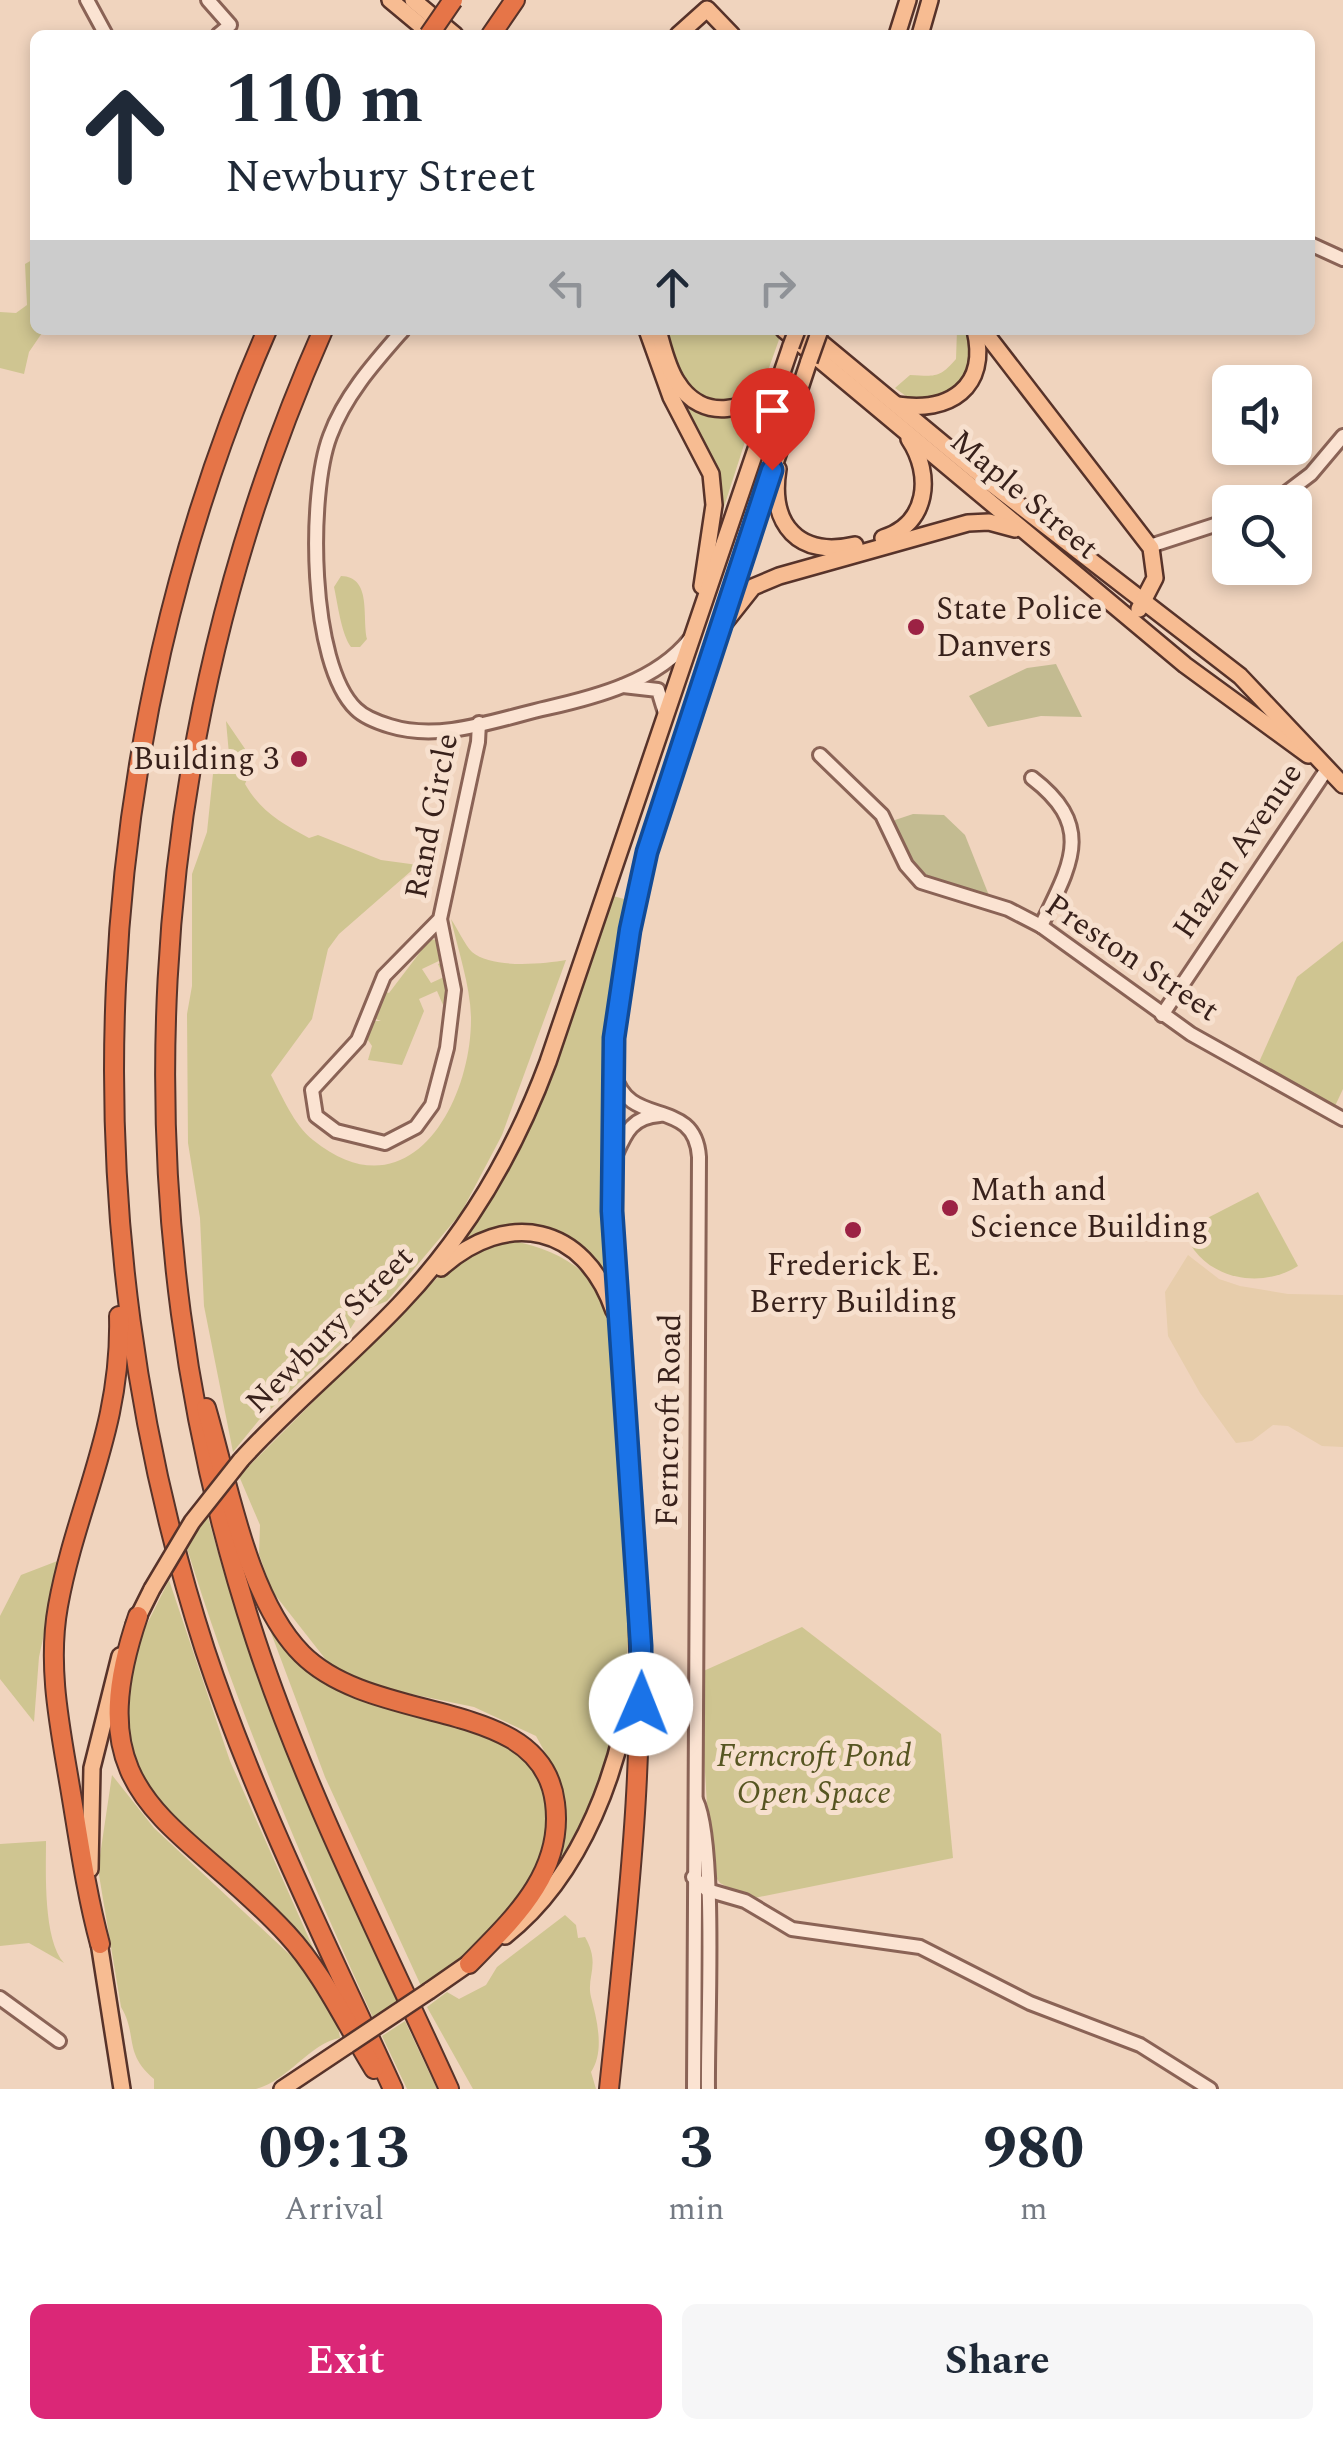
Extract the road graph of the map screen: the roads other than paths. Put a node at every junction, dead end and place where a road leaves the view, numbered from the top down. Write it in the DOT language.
graph roads {
  1 [pos="88,0"];
  2 [pos="208,0"];
  3 [pos="390,0"];
  4 [pos="413,0"];
  5 [pos="453,0"];
  6 [pos="515,0"];
  7 [pos="525,0"];
  8 [pos="908,0"];
  9 [pos="930,0"];
  10 [pos="707,9"];
  11 [pos="103,30"];
  12 [pos="223,30"];
  13 [pos="424,30"];
  14 [pos="433,30"];
  15 [pos="448,30"];
  16 [pos="501,30"];
  17 [pos="684,30"];
  18 [pos="727,30"];
  19 [pos="898,30"];
  20 [pos="921,30"];
  21 [pos="1315,246"];
  22 [pos="1343,259"];
  23 [pos="266,335"];
  24 [pos="321,335"];
  25 [pos="400,335"];
  26 [pos="649,335"];
  27 [pos="660,335"];
  28 [pos="791,335"];
  29 [pos="811,335"];
  30 [pos="818,335"];
  31 [pos="975,335"];
  32 [pos="988,335"];
  33 [pos="794,338"];
  34 [pos="784,367"];
  35 [pos="892,411"];
  36 [pos="1343,436"];
  37 [pos="783,437"];
  38 [pos="1297,485"];
  39 [pos="1212,526"];
  40 [pos="1032,537"];
  41 [pos="1150,546"];
  42 [pos="1145,601"];
  43 [pos="1131,621"];
  44 [pos="694,633"];
  45 [pos="715,637"];
  46 [pos="620,686"];
  47 [pos="666,716"];
  48 [pos="479,723"];
  49 [pos="820,755"];
  50 [pos="1327,769"];
  51 [pos="1032,778"];
  52 [pos="1343,785"];
  53 [pos="440,919"];
  54 [pos="1041,926"];
  55 [pos="1162,1015"];
  56 [pos="613,1064"];
  57 [pos="668,1115"];
  58 [pos="1343,1119"];
  59 [pos="611,1164"];
  60 [pos="116,1176"];
  61 [pos="390,1314"];
  62 [pos="182,1330"];
  63 [pos="621,1350"];
  64 [pos="636,1566"];
  65 [pos="138,1616"];
  66 [pos="696,1800"];
  67 [pos="693,1877"];
  68 [pos="706,1890"];
  69 [pos="100,1944"];
  70 [pos="469,1964"];
  71 [pos="0,1998"];
  72 [pos="60,2040"];
  73 [pos="125,2089"];
  74 [pos="282,2089"];
  75 [pos="390,2089"];
  76 [pos="449,2089"];
  77 [pos="610,2089"];
  78 [pos="694,2089"];
  79 [pos="708,2089"];
  80 [pos="1210,2089"];
  1 -- 11 [label="street"];
  2 -- 12 [label="street"];
  3 -- 13 [label="main road"];
  4 -- 15 [label="main road"];
  5 -- 14 [label="highway, bridge"];
  6 -- 16 [label="highway"];
  7 -- 16 [label="highway"];
  8 -- 19 [label="main road"];
  9 -- 20 [label="main road"];
  10 -- 17 [label="main road"];
  10 -- 18 [label="main road"];
  21 -- 22 [label="street"];
  23 -- 60 [label="highway"];
  24 -- 62 [label="highway"];
  25 -- 48 [label="street"];
  26 -- 44 [label="main road"];
  27 -- 34 [label="main road"];
  28 -- 35 [label="main road, Maple Street"];
  29 -- 35 [label="main road, Maple Street"];
  30 -- 37 [label="main road, bridge"];
  31 -- 35 [label="main road"];
  32 -- 41 [label="main road, Maple Street"];
  33 -- 34 [label="main road, Newbury Street"];
  34 -- 44 [label="main road, Newbury Street"];
  35 -- 37 [label="main road"];
  35 -- 40 [label="main road, Maple Street"];
  35 -- 42 [label="main road, Maple Street"];
  36 -- 38 [label="street"];
  37 -- 45 [label="main road"];
  39 -- 41 [label="street"];
  40 -- 43 [label="main road, Maple Street"];
  40 -- 45 [label="main road"];
  41 -- 42 [label="main road"];
  42 -- 43 [label="main road"];
  42 -- 50 [label="main road, Maple Street"];
  43 -- 50 [label="main road, Maple Street"];
  44 -- 46 [label="street"];
  44 -- 47 [label="main road, Newbury Street"];
  45 -- 56 [label="main road"];
  46 -- 47 [label="street"];
  46 -- 48 [label="street"];
  47 -- 61 [label="main road, Newbury Street"];
  48 -- 53 [label="street, Rand Circle"];
  49 -- 54 [label="street, Preston Street"];
  50 -- 52 [label="main road, Maple Street"];
  50 -- 55 [label="street, Hazen Avenue"];
  51 -- 54 [label="street"];
  53 -- 53 [label="street, Rand Circle"];
  54 -- 55 [label="street, Preston Street"];
  55 -- 58 [label="street, Preston Street"];
  56 -- 57 [label="street, Ferncroft Road"];
  56 -- 59 [label="main road"];
  57 -- 59 [label="street"];
  57 -- 66 [label="street, Ferncroft Road"];
  59 -- 63 [label="main road"];
  60 -- 69 [label="highway"];
  60 -- 75 [label="highway"];
  61 -- 63 [label="main road"];
  61 -- 65 [label="main road, Newbury Street, bridge"];
  62 -- 70 [label="highway"];
  62 -- 76 [label="highway"];
  63 -- 64 [label="main road"];
  64 -- 70 [label="main road"];
  64 -- 77 [label="highway"];
  65 -- 69 [label="main road, Newbury Street"];
  65 -- 75 [label="highway"];
  66 -- 67 [label="street, Ferncroft Road"];
  66 -- 68 [label="street, Ferncroft Road"];
  67 -- 68 [label="street"];
  67 -- 78 [label="street, Ferncroft Road"];
  68 -- 79 [label="street, Ferncroft Road"];
  68 -- 80 [label="street"];
  69 -- 73 [label="main road, Newbury Street"];
  70 -- 74 [label="main road, bridge"];
  71 -- 72 [label="street"];
}
